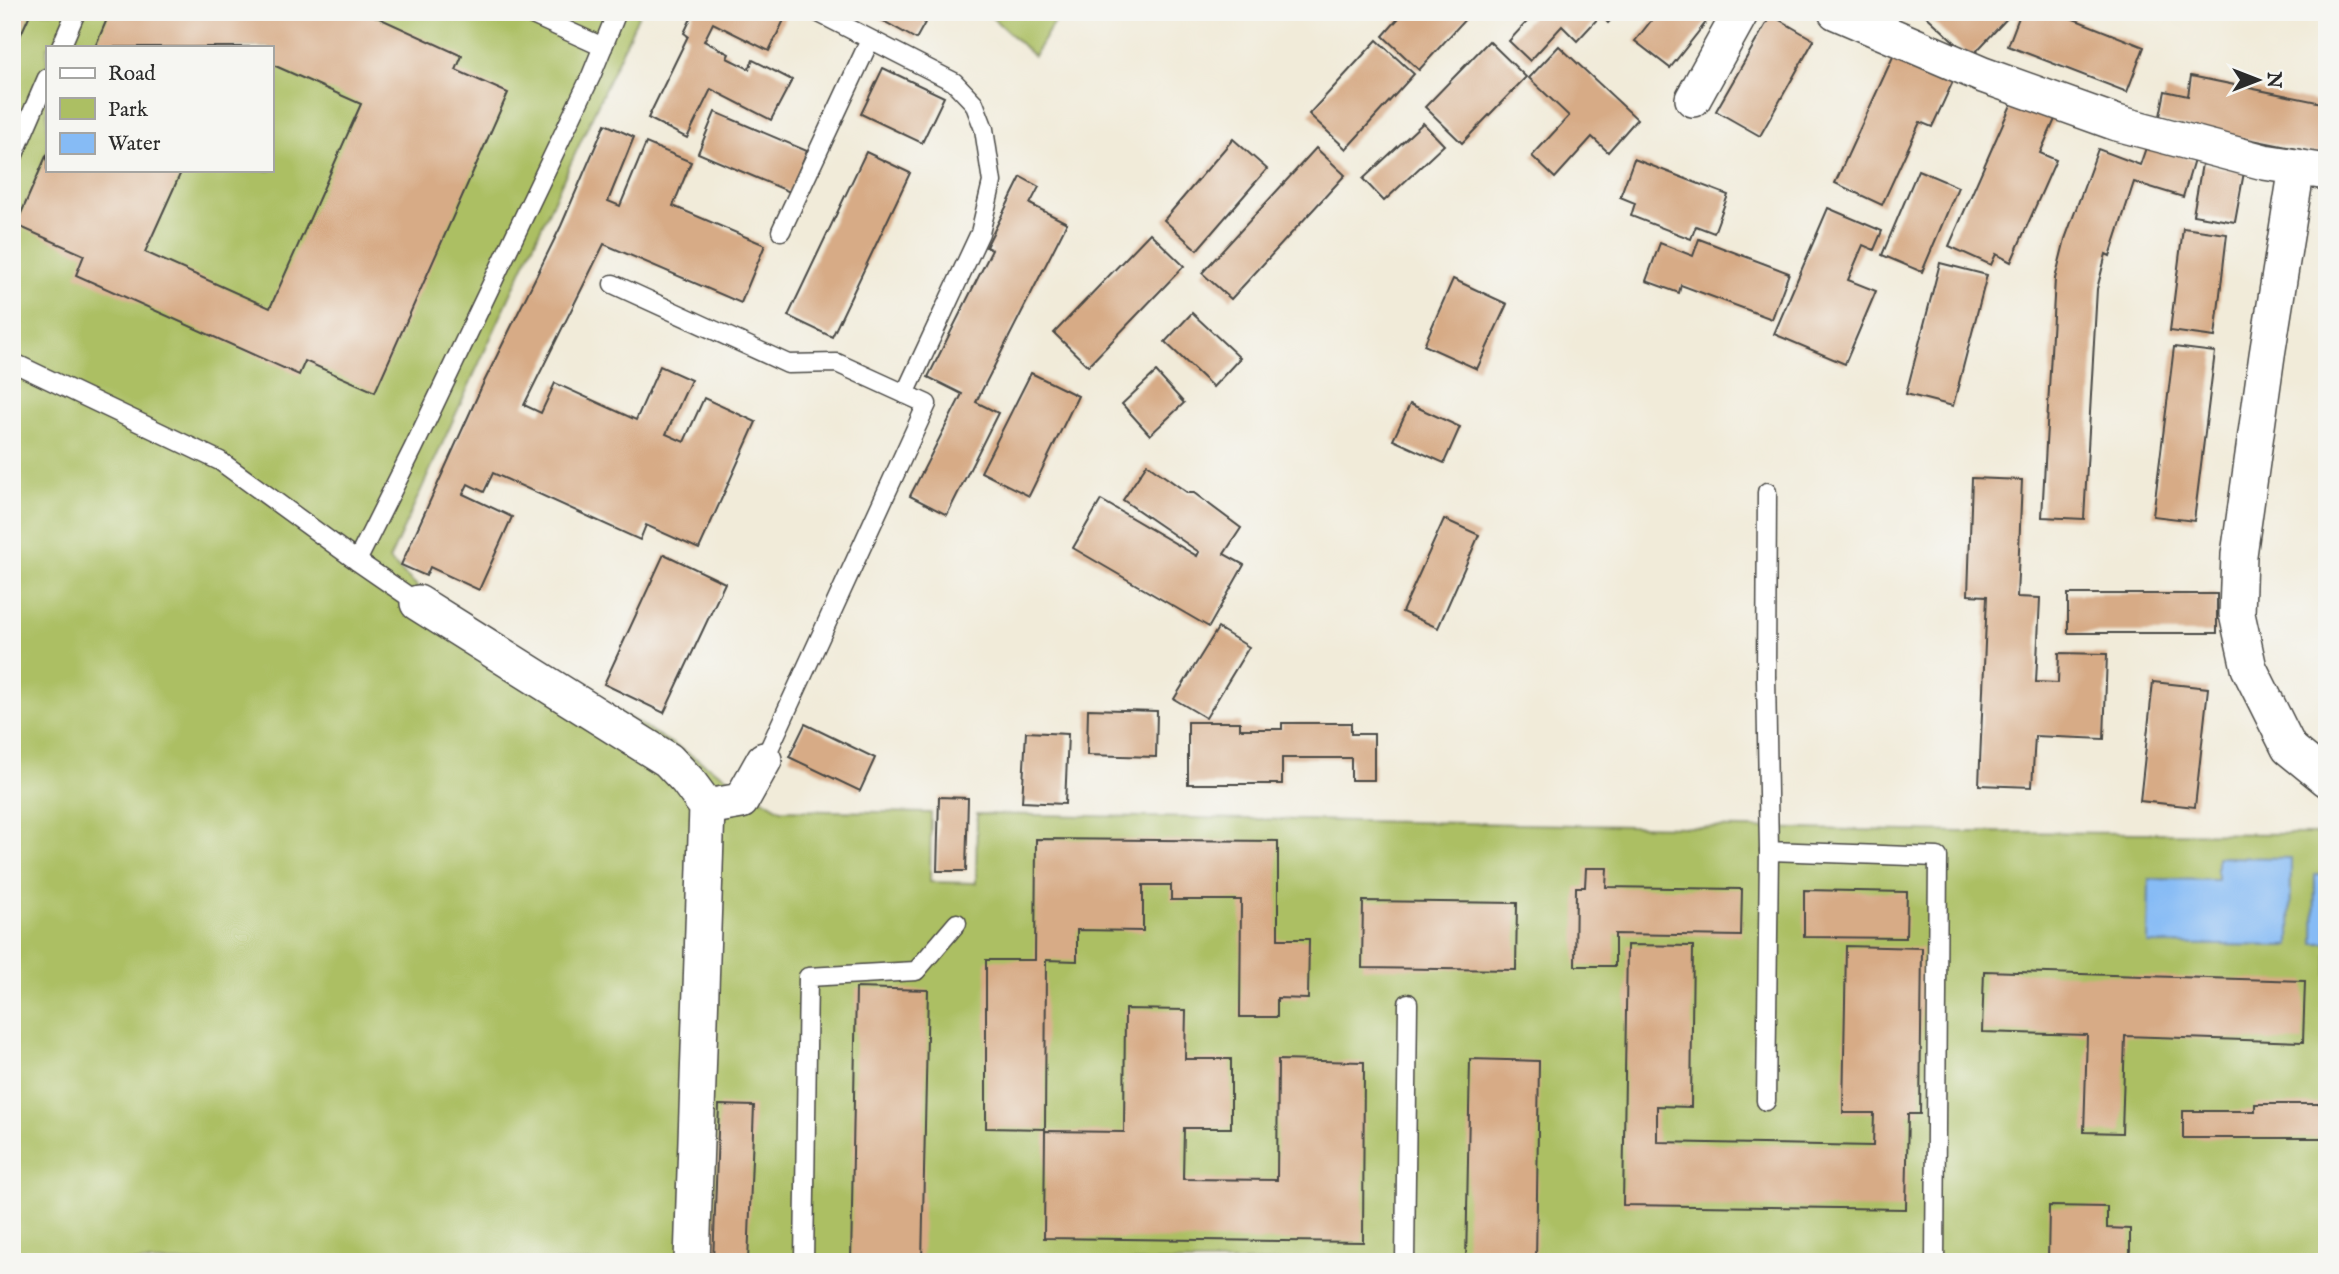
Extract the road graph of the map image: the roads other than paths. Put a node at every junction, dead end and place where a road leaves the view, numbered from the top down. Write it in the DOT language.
graph roads {
  1 [pos="76,12"];
  2 [pos="526,12"];
  3 [pos="617,12"];
  4 [pos="817,12"];
  5 [pos="1741,12"];
  6 [pos="1836,12"];
  7 [pos="870,40"];
  8 [pos="61,46"];
  9 [pos="603,47"];
  10 [pos="46,80"];
  11 [pos="1693,99"];
  12 [pos="12,159"];
  13 [pos="2312,169"];
  14 [pos="781,231"];
  15 [pos="613,284"];
  16 [pos="12,362"];
  17 [pos="905,394"];
  18 [pos="1767,492"];
  19 [pos="357,561"];
  20 [pos="418,603"];
  21 [pos="764,760"];
  22 [pos="2327,779"];
  23 [pos="707,807"];
  24 [pos="1769,851"];
  25 [pos="957,923"];
  26 [pos="1408,1003"];
  27 [pos="1766,1101"];
  28 [pos="692,1262"];
  29 [pos="804,1262"];
  30 [pos="1405,1262"];
  31 [pos="1935,1262"];
  1 -- 8 [label="lane"];
  2 -- 9 [label="lane"];
  3 -- 9 [label="lane"];
  4 -- 7 [label="lane"];
  5 -- 11 [label="street"];
  6 -- 13 [label="street"];
  7 -- 14 [label="lane"];
  7 -- 17 [label="lane"];
  9 -- 19 [label="lane"];
  10 -- 12 [label="lane"];
  13 -- 22 [label="street"];
  15 -- 17 [label="lane"];
  16 -- 19 [label="lane"];
  17 -- 21 [label="lane"];
  18 -- 24 [label="lane"];
  19 -- 20 [label="lane"];
  20 -- 23 [label="street"];
  21 -- 23 [label="street"];
  23 -- 28 [label="street"];
  24 -- 27 [label="lane"];
  24 -- 31 [label="lane"];
  25 -- 29 [label="lane"];
  26 -- 30 [label="lane"];
}
